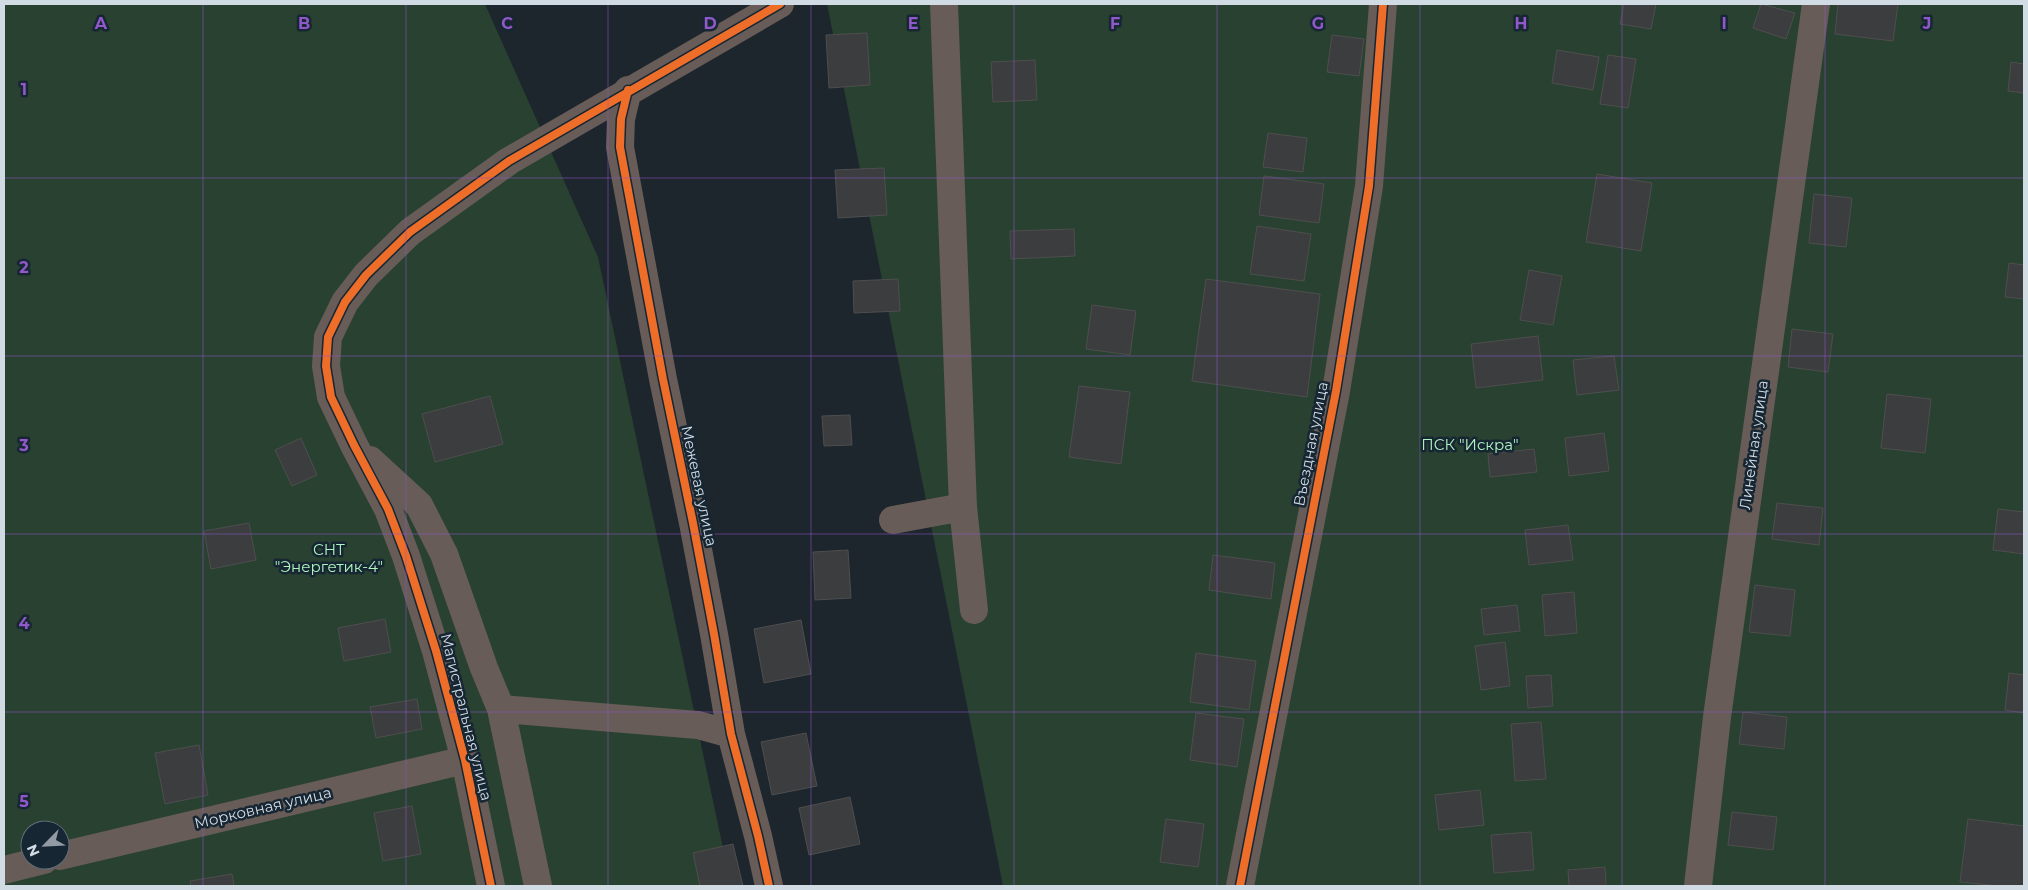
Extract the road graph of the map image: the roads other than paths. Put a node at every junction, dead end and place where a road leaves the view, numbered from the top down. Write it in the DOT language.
graph roads {
  1 [pos="780,4"];
  2 [pos="944,4"];
  3 [pos="1383,4"];
  4 [pos="1816,4"];
  5 [pos="628,90"];
  6 [pos="354,445"];
  7 [pos="963,507"];
  8 [pos="893,520"];
  9 [pos="974,610"];
  10 [pos="501,709"];
  11 [pos="731,734"];
  12 [pos="465,760"];
  13 [pos="70,854"];
  14 [pos="20,866"];
  15 [pos="4,870"];
  16 [pos="491,886"];
  17 [pos="538,886"];
  18 [pos="769,886"];
  19 [pos="1240,886"];
  20 [pos="1698,886"];
  1 -- 5 [label="street, Магистральная улица"];
  2 -- 7 [label="street"];
  3 -- 19 [label="street, Въездная улица"];
  4 -- 20 [label="street, Линейная улица"];
  5 -- 6 [label="street, Магистральная улица"];
  5 -- 11 [label="street, Межевая улица"];
  6 -- 10 [label="street"];
  6 -- 12 [label="street, Магистральная улица"];
  7 -- 8 [label="street"];
  7 -- 9 [label="street"];
  10 -- 11 [label="street"];
  10 -- 17 [label="street"];
  11 -- 18 [label="street, Межевая улица"];
  12 -- 13 [label="street, Морковная улица"];
  12 -- 16 [label="street, Магистральная улица"];
  14 -- 15 [label="street"];
}
